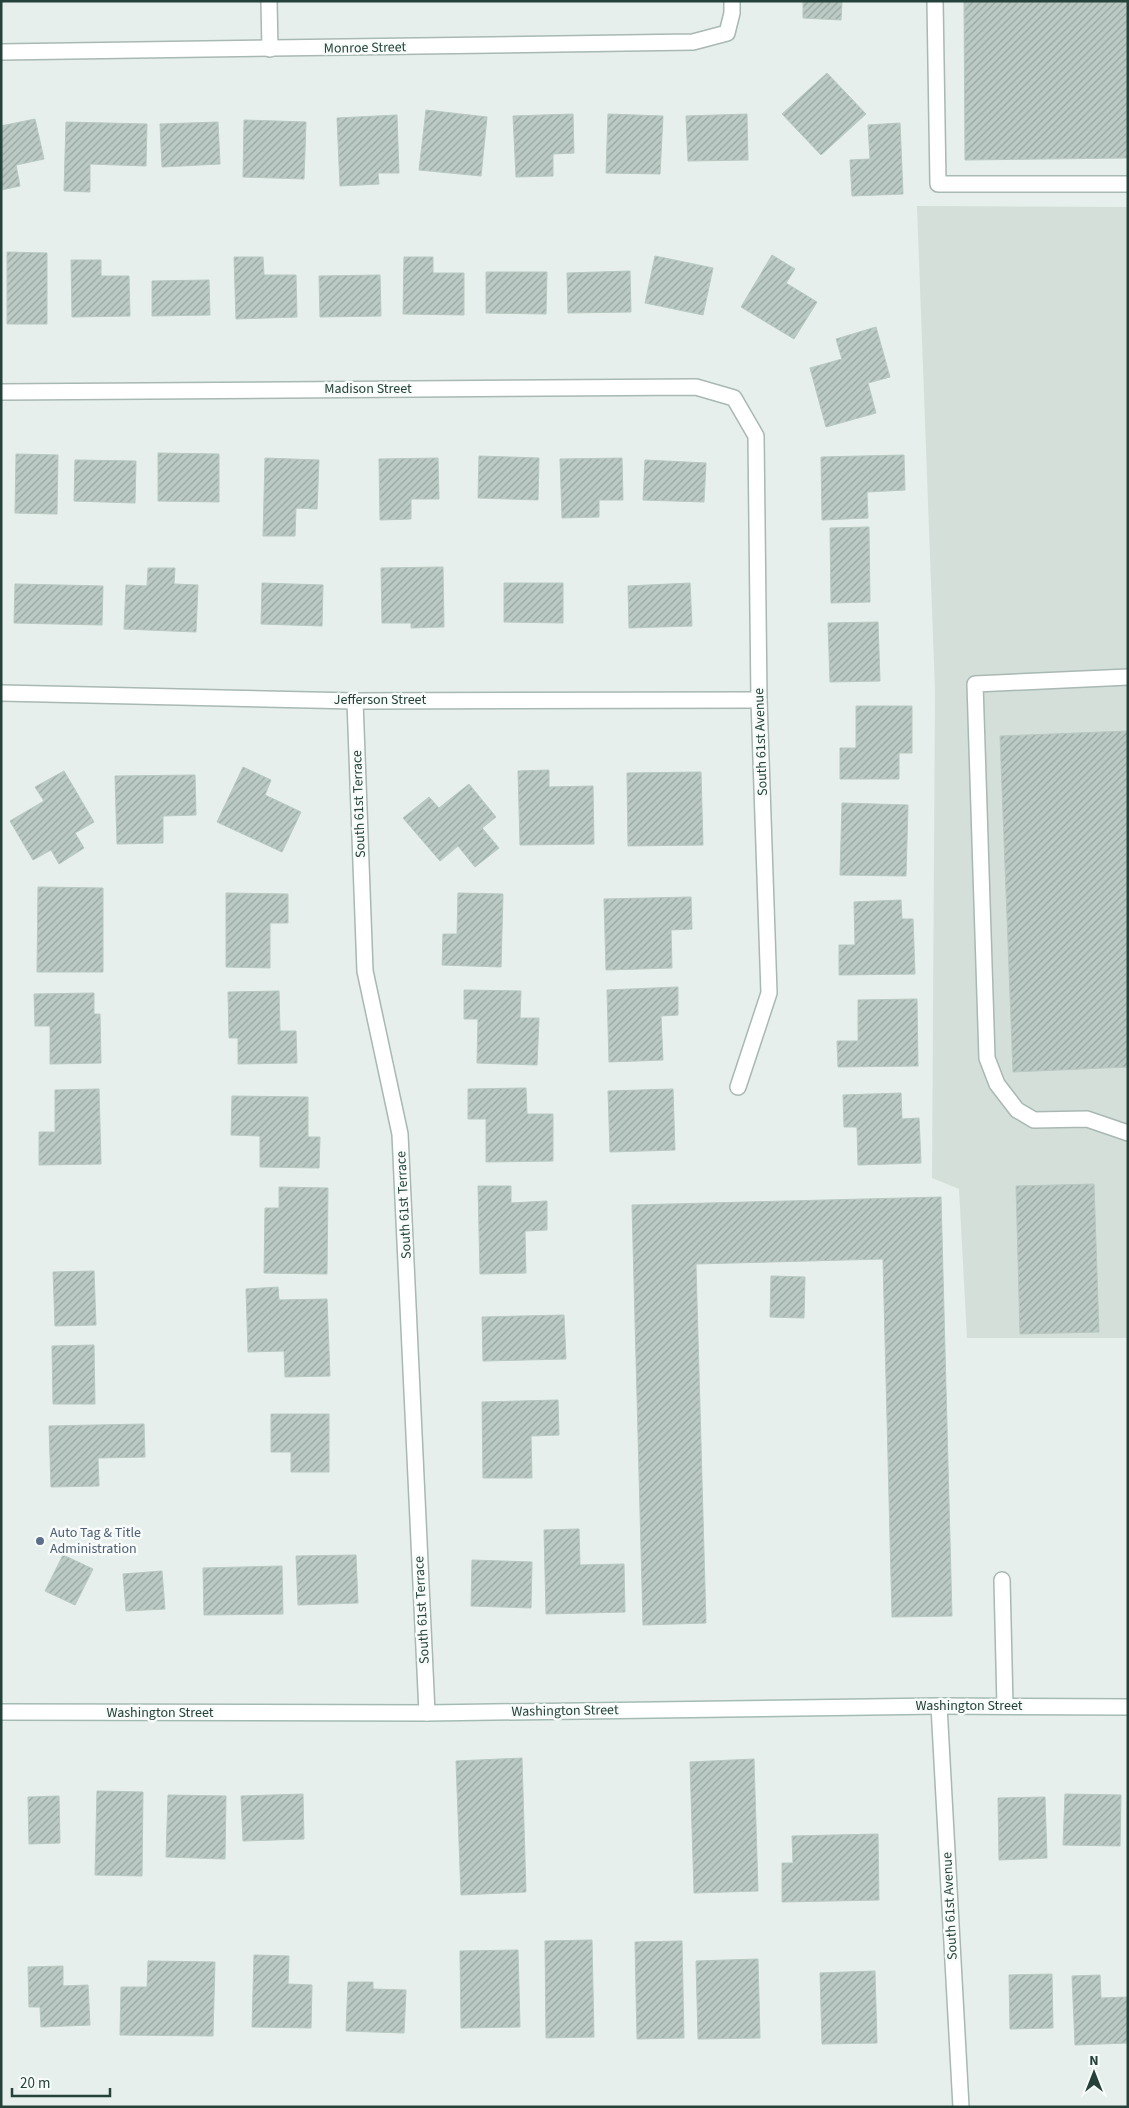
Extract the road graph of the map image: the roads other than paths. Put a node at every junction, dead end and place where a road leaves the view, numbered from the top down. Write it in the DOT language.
graph roads {
  1 [pos="269,1"];
  2 [pos="732,1"];
  3 [pos="935,1"];
  4 [pos="270,49"];
  5 [pos="1,52"];
  6 [pos="1128,184"];
  7 [pos="1,392"];
  8 [pos="734,398"];
  9 [pos="1128,677"];
  10 [pos="1,694"];
  11 [pos="759,700"];
  12 [pos="355,701"];
  13 [pos="738,1087"];
  14 [pos="1128,1133"];
  15 [pos="1002,1580"];
  16 [pos="939,1706"];
  17 [pos="1005,1706"];
  18 [pos="1128,1707"];
  19 [pos="1,1712"];
  20 [pos="427,1713"];
  21 [pos="961,2107"];
  1 -- 4 [label="street"];
  2 -- 4 [label="street, Monroe Street"];
  3 -- 6 [label="street"];
  4 -- 5 [label="street, Monroe Street"];
  7 -- 8 [label="street, Madison Street"];
  8 -- 11 [label="street, South 61st Avenue"];
  9 -- 14 [label="street"];
  10 -- 12 [label="street, Jefferson Street"];
  11 -- 12 [label="street, Jefferson Street"];
  11 -- 13 [label="street, South 61st Avenue"];
  12 -- 20 [label="street, South 61st Terrace"];
  15 -- 17 [label="street"];
  16 -- 17 [label="street, Washington Street"];
  16 -- 20 [label="street, Washington Street"];
  16 -- 21 [label="street, South 61st Avenue"];
  17 -- 18 [label="street, Washington Street"];
  19 -- 20 [label="street, Washington Street"];
}
